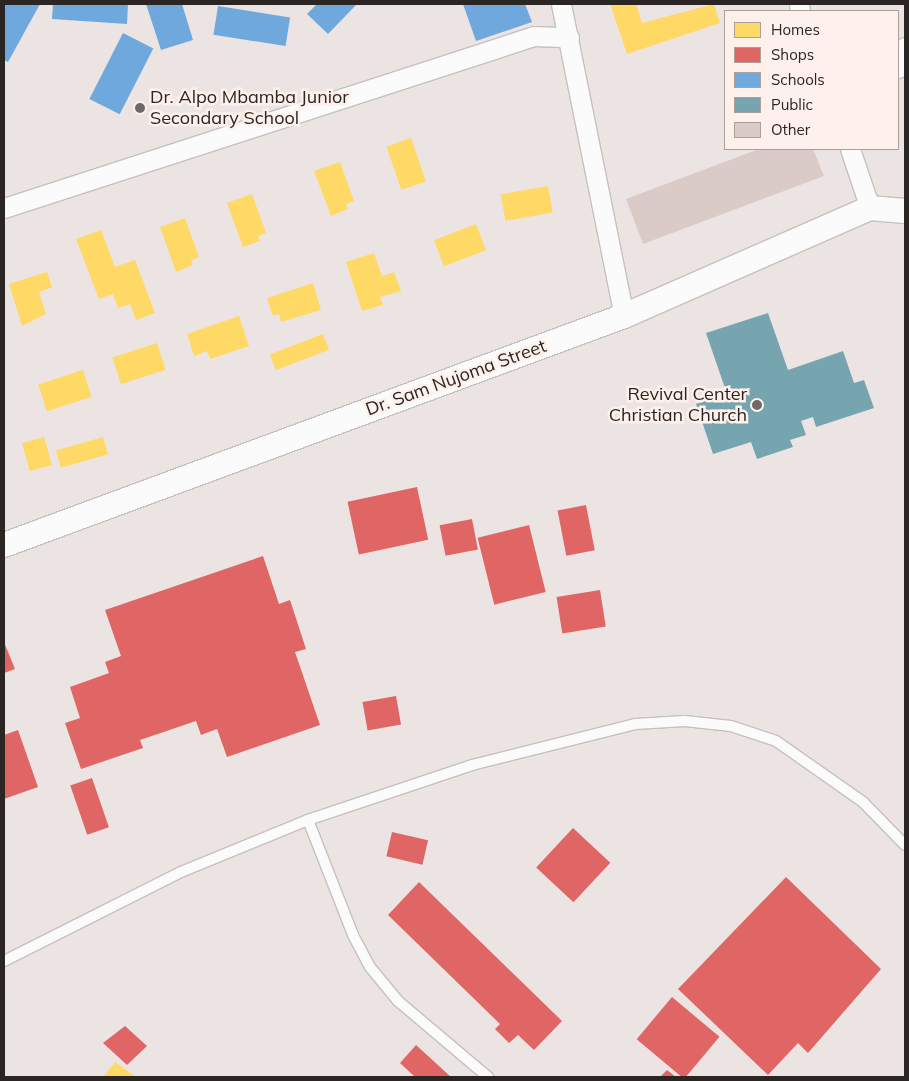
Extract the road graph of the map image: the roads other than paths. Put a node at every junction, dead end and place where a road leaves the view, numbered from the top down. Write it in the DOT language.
graph roads {
  1 [pos="561,4"];
  2 [pos="569,37"];
  3 [pos="905,47"];
  4 [pos="899,65"];
  5 [pos="851,150"];
  6 [pos="4,208"];
  7 [pos="870,208"];
  8 [pos="905,211"];
  9 [pos="624,316"];
  10 [pos="4,545"];
  11 [pos="308,820"];
  12 [pos="905,845"];
  13 [pos="4,961"];
  14 [pos="488,1077"];
  1 -- 2 [label="street"];
  2 -- 6 [label="street"];
  2 -- 9 [label="street"];
  3 -- 4 [label="street"];
  5 -- 7 [label="street"];
  7 -- 8 [label="street, Dr. Sam Nujoma Street"];
  7 -- 9 [label="street, Dr. Sam Nujoma Street"];
  9 -- 10 [label="street, Dr. Sam Nujoma Street"];
  11 -- 12 [label="lane"];
  11 -- 13 [label="lane"];
  11 -- 14 [label="lane"];
}
